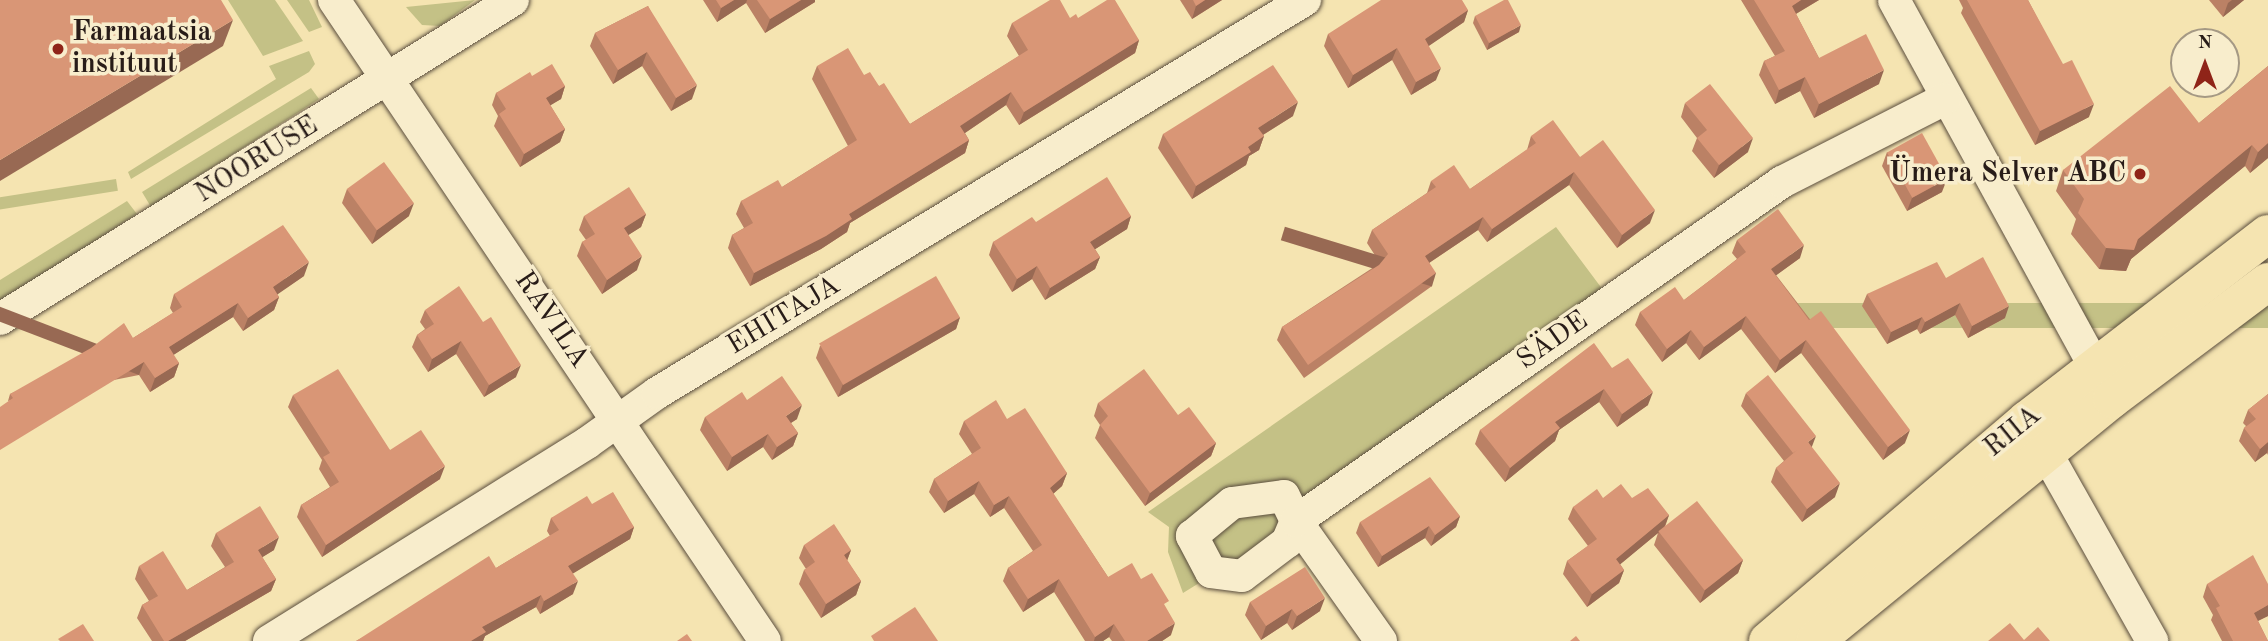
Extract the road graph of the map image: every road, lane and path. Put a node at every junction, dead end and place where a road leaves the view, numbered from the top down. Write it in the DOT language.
graph roads {
  1 [pos="513,0"];
  2 [pos="1305,0"];
  3 [pos="1895,0"];
  4 [pos="335,1"];
  5 [pos="387,79"];
  6 [pos="1945,99"];
  7 [pos="2268,234"];
  8 [pos="2268,282"];
  9 [pos="0,319"];
  10 [pos="2103,384"];
  11 [pos="618,420"];
  12 [pos="2036,436"];
  13 [pos="269,641"];
  14 [pos="765,641"];
  15 [pos="1381,641"];
  16 [pos="1768,641"];
  17 [pos="1815,641"];
  18 [pos="2152,641"];
  1 -- 5 [label="street, NOORUSE"];
  2 -- 11 [label="street, EHITAJA"];
  3 -- 6 [label="street"];
  4 -- 5 [label="street, RAVILA"];
  5 -- 9 [label="street, NOORUSE"];
  5 -- 11 [label="street, RAVILA"];
  6 -- 10 [label="street"];
  6 -- 15 [label="street, SÄDE"];
  7 -- 10 [label="highway, RIIA"];
  8 -- 10 [label="highway, RIIA"];
  10 -- 12 [label="highway, RIIA"];
  11 -- 13 [label="street, EHITAJA"];
  11 -- 14 [label="street, RAVILA"];
  12 -- 16 [label="highway, RIIA"];
  12 -- 17 [label="highway, RIIA"];
  12 -- 18 [label="street"];
}
